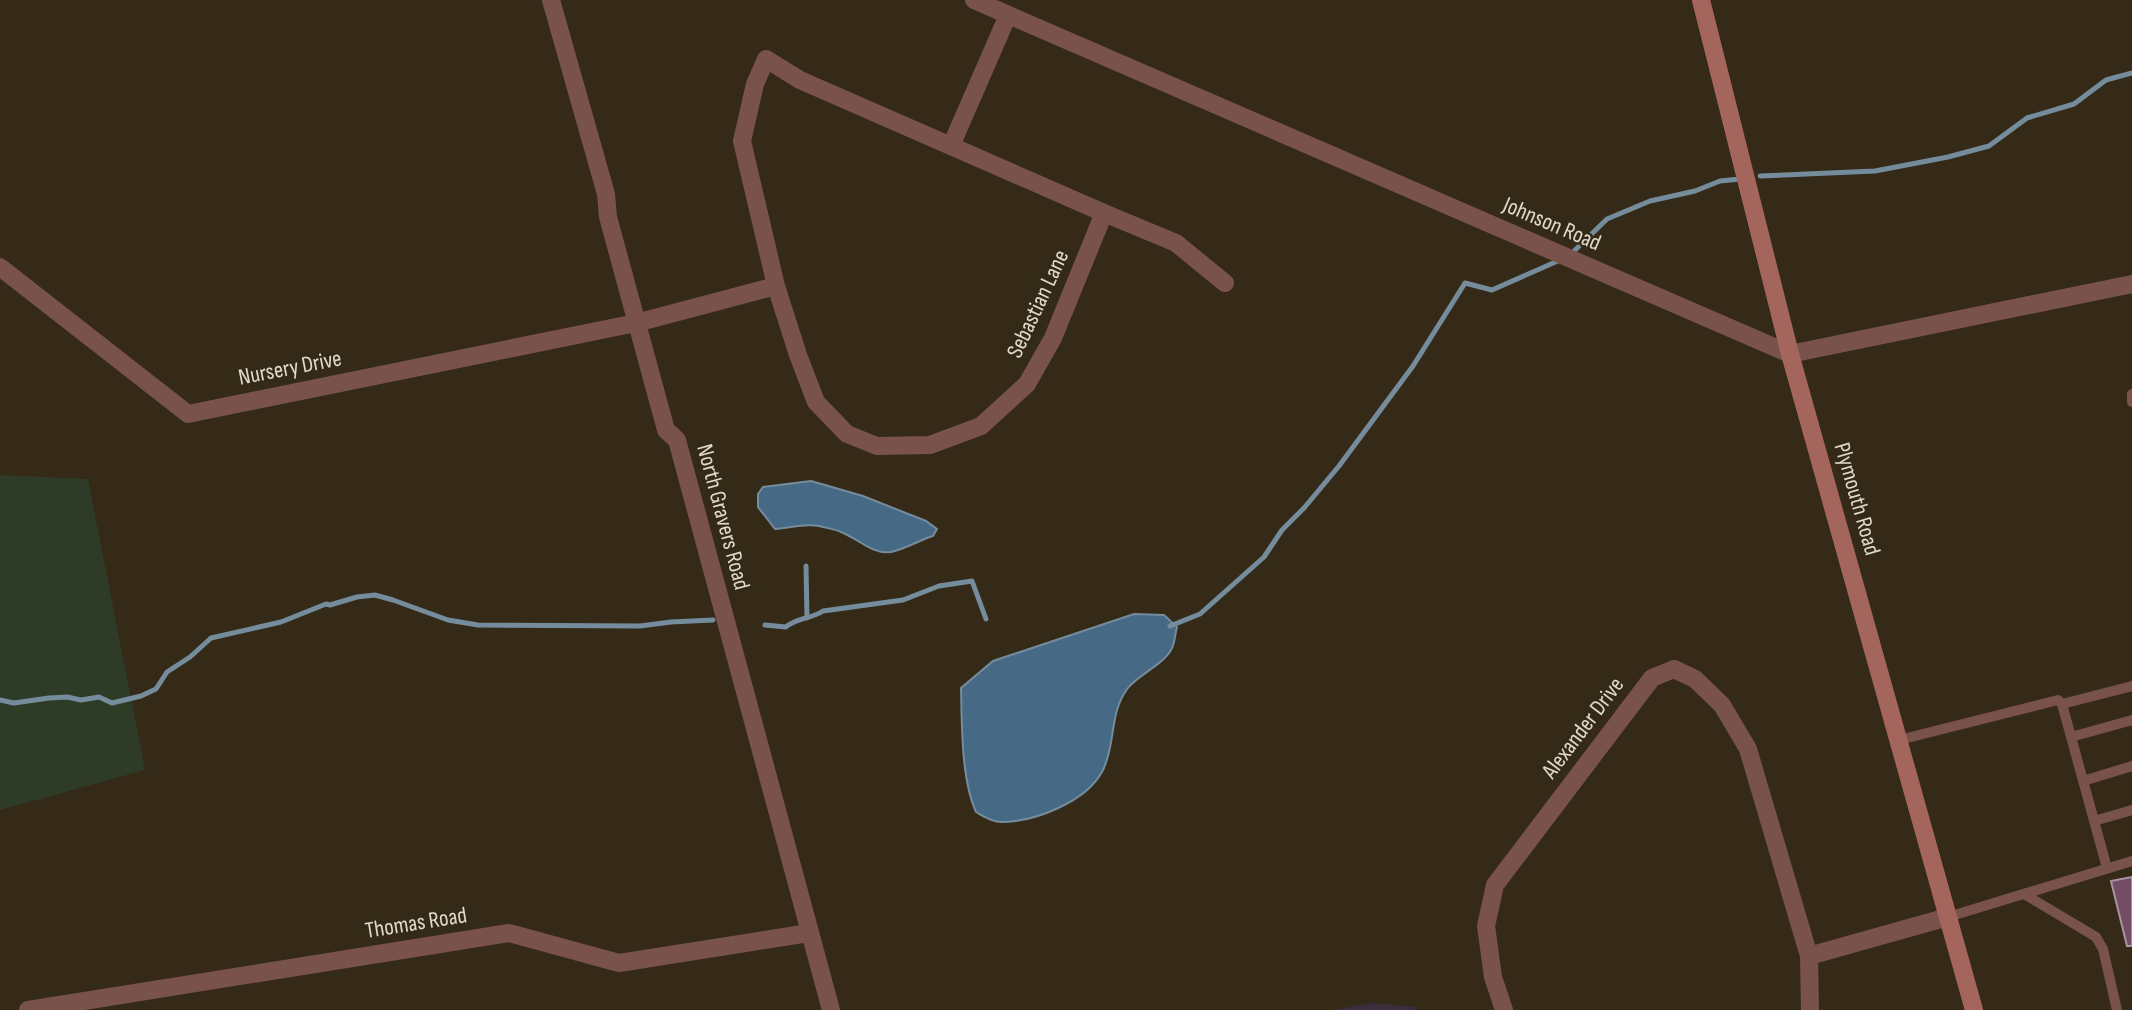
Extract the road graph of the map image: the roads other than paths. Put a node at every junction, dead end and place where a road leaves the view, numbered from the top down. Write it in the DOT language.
graph roads {
  1 [pos="551,0"];
  2 [pos="974,0"];
  3 [pos="1701,0"];
  4 [pos="1008,15"];
  5 [pos="951,146"];
  6 [pos="1104,213"];
  7 [pos="0,267"];
  8 [pos="1225,283"];
  9 [pos="2132,284"];
  10 [pos="776,286"];
  11 [pos="636,323"];
  12 [pos="1790,354"];
  13 [pos="2132,394"];
  14 [pos="2132,402"];
  15 [pos="2132,686"];
  16 [pos="2062,704"];
  17 [pos="2132,720"];
  18 [pos="2071,737"];
  19 [pos="1899,740"];
  20 [pos="2132,766"];
  21 [pos="2083,780"];
  22 [pos="2132,810"];
  23 [pos="2094,821"];
  24 [pos="2132,861"];
  25 [pos="2107,869"];
  26 [pos="2024,894"];
  27 [pos="1948,917"];
  28 [pos="809,933"];
  29 [pos="1809,956"];
  30 [pos="28,1010"];
  31 [pos="831,1010"];
  32 [pos="1504,1010"];
  33 [pos="1810,1010"];
  34 [pos="1974,1010"];
  35 [pos="2117,1010"];
  1 -- 11 [label="street, North Gravers Road"];
  2 -- 4 [label="street, Johnson Road"];
  3 -- 12 [label="main road, Plymouth Road"];
  4 -- 5 [label="street"];
  4 -- 12 [label="street, Johnson Road"];
  5 -- 6 [label="street, Sebastian Lane"];
  5 -- 10 [label="street, Sebastian Lane"];
  6 -- 8 [label="street, Sebastian Lane"];
  6 -- 10 [label="street, Sebastian Lane"];
  7 -- 11 [label="street, Nursery Drive"];
  9 -- 12 [label="street"];
  10 -- 11 [label="street"];
  11 -- 28 [label="street, North Gravers Road"];
  12 -- 19 [label="main road, Plymouth Road"];
  13 -- 14 [label="lane"];
  15 -- 16 [label="lane"];
  16 -- 18 [label="lane"];
  16 -- 19 [label="lane"];
  17 -- 18 [label="lane"];
  18 -- 21 [label="lane"];
  19 -- 27 [label="main road, Plymouth Road"];
  20 -- 21 [label="lane"];
  21 -- 23 [label="lane"];
  22 -- 23 [label="lane"];
  23 -- 25 [label="lane"];
  24 -- 25 [label="lane"];
  25 -- 26 [label="lane"];
  26 -- 27 [label="lane"];
  26 -- 35 [label="lane"];
  27 -- 29 [label="street"];
  27 -- 34 [label="main road, Plymouth Road"];
  28 -- 30 [label="street, Thomas Road"];
  28 -- 31 [label="street, North Gravers Road"];
  29 -- 32 [label="street, Alexander Drive"];
  29 -- 33 [label="street, Alexander Drive"];
}
